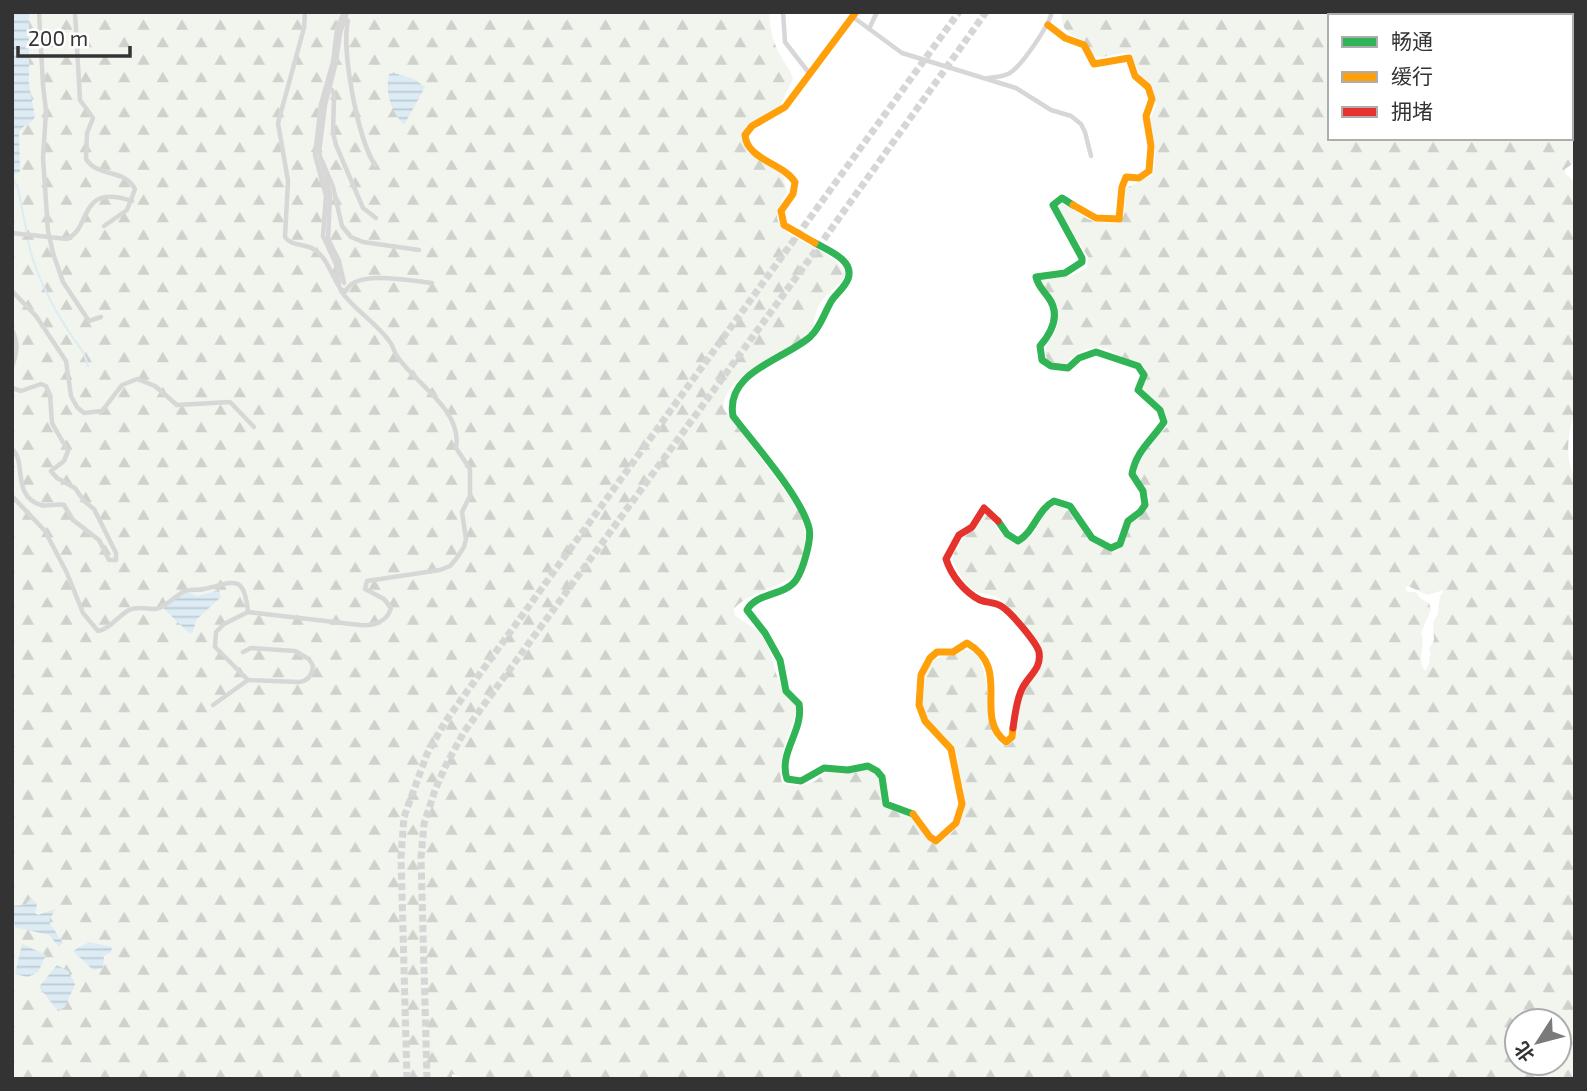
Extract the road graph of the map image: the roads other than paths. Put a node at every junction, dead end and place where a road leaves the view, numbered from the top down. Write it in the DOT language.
graph roads {
  1 [pos="39,12"];
  2 [pos="75,12"];
  3 [pos="305,12"];
  4 [pos="346,12"];
  5 [pos="783,12"];
  6 [pos="877,12"];
  7 [pos="1052,12"];
  8 [pos="854,15"];
  9 [pos="345,19"];
  10 [pos="1048,25"];
  11 [pos="869,29"];
  12 [pos="809,73"];
  13 [pos="984,78"];
  14 [pos="329,91"];
  15 [pos="1091,156"];
  16 [pos="319,159"];
  17 [pos="375,165"];
  18 [pos="132,201"];
  19 [pos="376,218"];
  20 [pos="104,226"];
  21 [pos="12,233"];
  22 [pos="49,238"];
  23 [pos="419,250"];
  24 [pos="334,273"];
  25 [pos="432,283"];
  26 [pos="343,287"];
  27 [pos="12,291"];
  28 [pos="101,317"];
  29 [pos="12,330"];
  30 [pos="12,367"];
  31 [pos="12,388"];
  32 [pos="254,427"];
  33 [pos="12,449"];
  34 [pos="12,496"];
  35 [pos="248,612"];
  36 [pos="243,652"];
  37 [pos="248,680"];
  38 [pos="213,705"];
  1 -- 22 [label="street"];
  2 -- 18 [label="street"];
  3 -- 24 [label="street"];
  4 -- 9 [label="street"];
  4 -- 24 [label="street"];
  5 -- 12 [label="street"];
  6 -- 11 [label="street"];
  7 -- 10 [label="street"];
  8 -- 11 [label="street"];
  8 -- 12 [label="street"];
  9 -- 14 [label="street"];
  9 -- 17 [label="street"];
  10 -- 12 [label="street"];
  10 -- 13 [label="street"];
  11 -- 13 [label="street"];
  13 -- 15 [label="street"];
  14 -- 16 [label="street"];
  14 -- 19 [label="street"];
  16 -- 23 [label="street"];
  16 -- 26 [label="street"];
  18 -- 20 [label="street"];
  18 -- 22 [label="street"];
  21 -- 22 [label="street"];
  22 -- 28 [label="street"];
  24 -- 26 [label="street"];
  25 -- 26 [label="street"];
  26 -- 35 [label="street"];
  27 -- 32 [label="street"];
  29 -- 30 [label="street"];
  31 -- 33 [label="street"];
  34 -- 35 [label="street"];
  35 -- 37 [label="street"];
  36 -- 37 [label="street"];
  37 -- 38 [label="street"];
}
